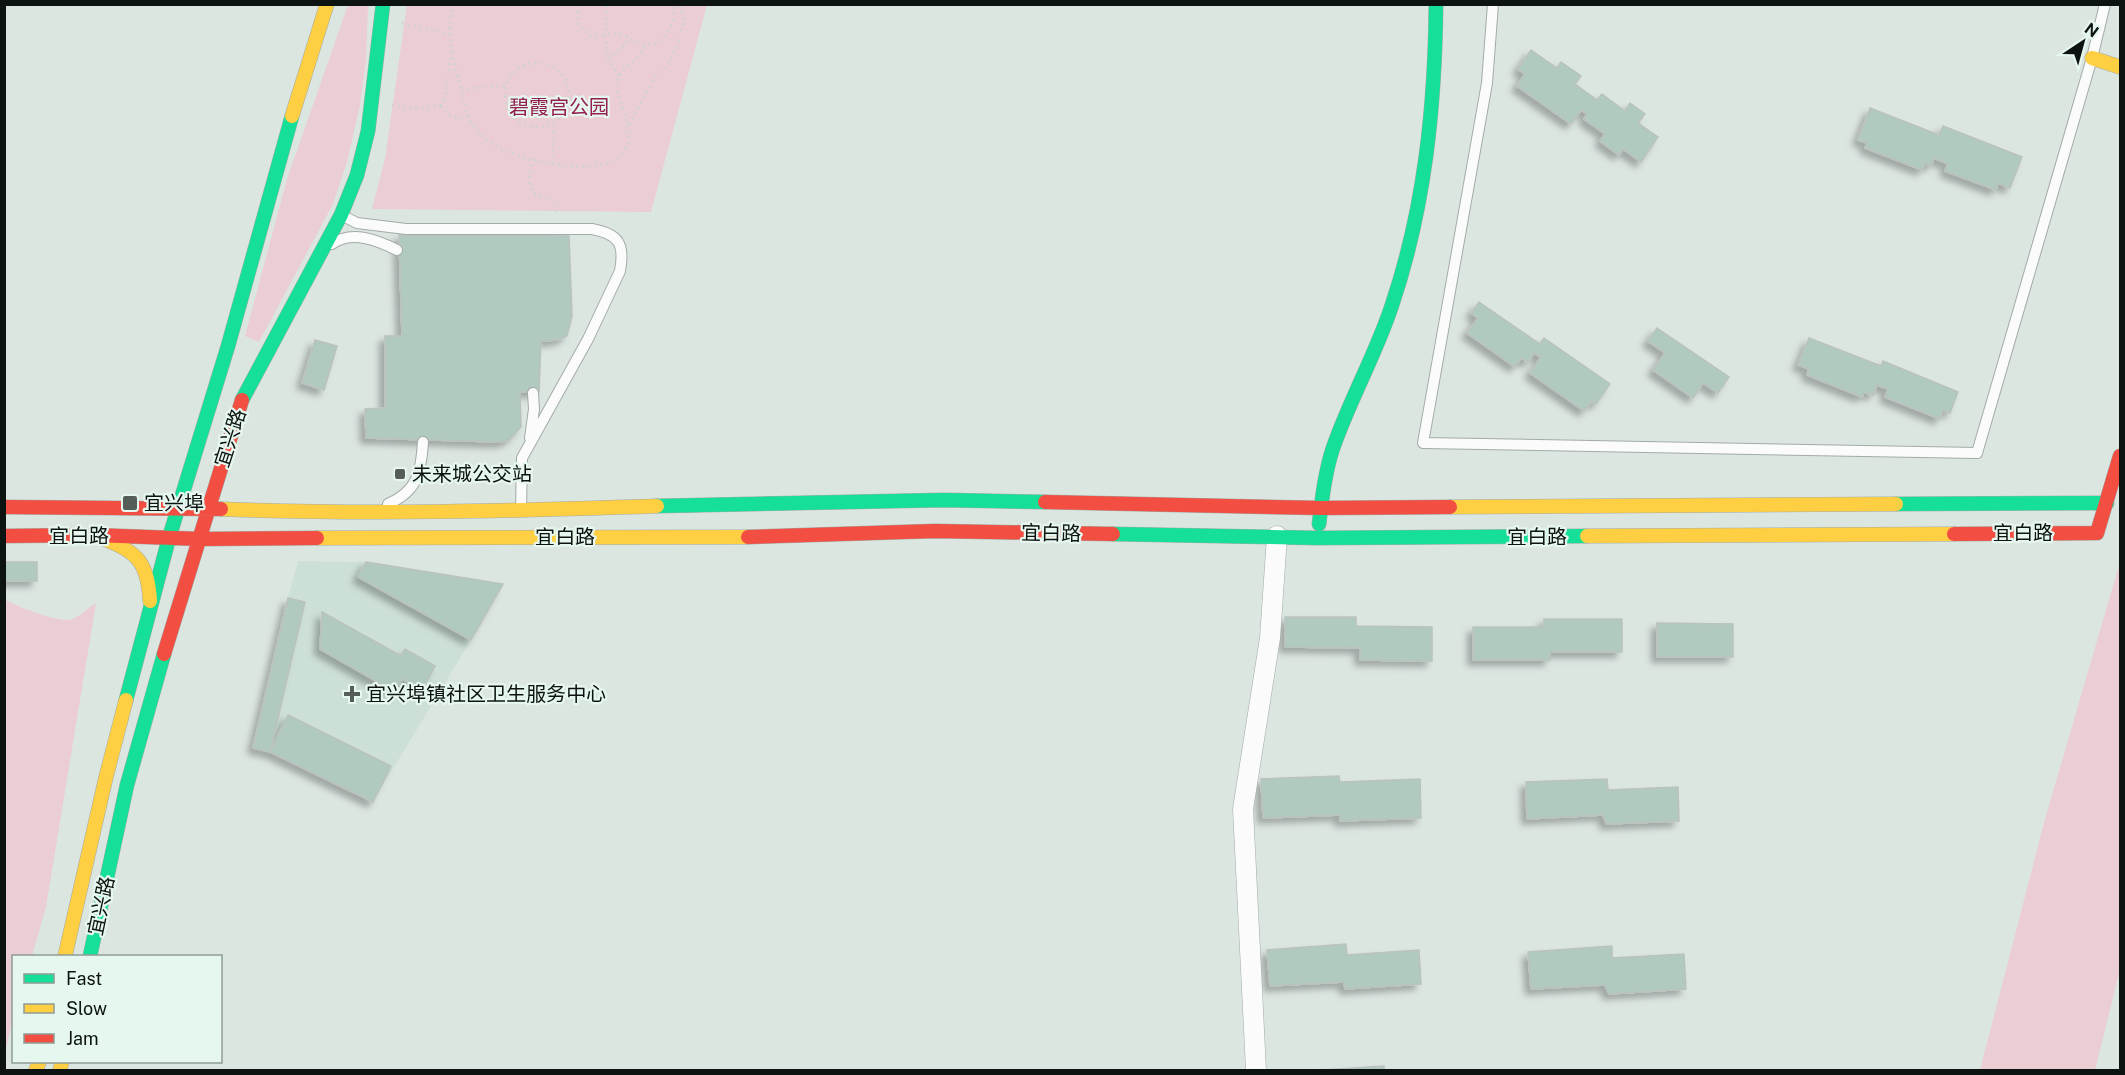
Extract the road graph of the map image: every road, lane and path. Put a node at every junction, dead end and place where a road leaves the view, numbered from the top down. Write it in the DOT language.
graph roads {
  1 [pos="327,4"];
  2 [pos="454,4"];
  3 [pos="538,4"];
  4 [pos="550,4"];
  5 [pos="606,4"];
  6 [pos="674,4"];
  7 [pos="679,4"];
  8 [pos="1436,4"];
  9 [pos="1493,4"];
  10 [pos="2105,4"];
  11 [pos="577,5"];
  12 [pos="382,11"];
  13 [pos="450,34"];
  14 [pos="605,34"];
  15 [pos="628,36"];
  16 [pos="646,46"];
  17 [pos="451,57"];
  18 [pos="2092,58"];
  19 [pos="608,60"];
  20 [pos="2121,67"];
  21 [pos="619,75"];
  22 [pos="507,86"];
  23 [pos="461,89"];
  24 [pos="372,101"];
  25 [pos="441,106"];
  26 [pos="468,116"];
  27 [pos="554,122"];
  28 [pos="629,124"];
  29 [pos="533,159"];
  30 [pos="552,163"];
  31 [pos="341,215"];
  32 [pos="557,228"];
  33 [pos="397,250"];
  34 [pos="317,259"];
  35 [pos="533,393"];
  36 [pos="229,439"];
  37 [pos="423,442"];
  38 [pos="529,444"];
  39 [pos="2121,456"];
  40 [pos="2107,503"];
  41 [pos="176,505"];
  42 [pos="4,507"];
  43 [pos="92,508"];
  44 [pos="1321,508"];
  45 [pos="208,509"];
  46 [pos="520,511"];
  47 [pos="369,513"];
  48 [pos="142,522"];
  49 [pos="93,535"];
  50 [pos="4,536"];
  51 [pos="1277,536"];
  52 [pos="1317,538"];
  53 [pos="201,539"];
  54 [pos="167,540"];
  55 [pos="150,612"];
  56 [pos="178,615"];
  57 [pos="65,955"];
  58 [pos="90,955"];
  59 [pos="1256,1071"];
  1 -- 41 [label="street, 宜兴路"];
  2 -- 13 [label="path"];
  3 -- 4 [label="path"];
  5 -- 14 [label="path"];
  6 -- 16 [label="path"];
  7 -- 28 [label="path"];
  8 -- 44 [label="street"];
  9 -- 18 [label="lane"];
  10 -- 18 [label="lane"];
  11 -- 14 [label="path"];
  12 -- 13 [label="path"];
  12 -- 24 [label="street, 宜兴路"];
  13 -- 17 [label="path"];
  14 -- 15 [label="path"];
  14 -- 19 [label="path"];
  15 -- 16 [label="path"];
  15 -- 19 [label="path"];
  16 -- 21 [label="path"];
  17 -- 23 [label="path"];
  17 -- 25 [label="path"];
  18 -- 20 [label="street"];
  19 -- 21 [label="path"];
  21 -- 28 [label="path"];
  22 -- 23 [label="path"];
  22 -- 27 [label="path"];
  22 -- 27 [label="path"];
  23 -- 26 [label="path"];
  24 -- 25 [label="path"];
  24 -- 31 [label="street, 宜兴路"];
  25 -- 26 [label="path"];
  26 -- 29 [label="path"];
  27 -- 30 [label="path"];
  28 -- 30 [label="path"];
  29 -- 30 [label="path"];
  29 -- 32 [label="path"];
  31 -- 32 [label="lane"];
  31 -- 34 [label="street, 宜兴路"];
  32 -- 38 [label="lane"];
  33 -- 34 [label="lane"];
  34 -- 36 [label="street, 宜兴路"];
  35 -- 38 [label="lane"];
  36 -- 41 [label="street"];
  36 -- 45 [label="street, 宜兴路"];
  37 -- 47 [label="lane"];
  38 -- 46 [label="lane"];
  39 -- 40 [label="street"];
  40 -- 44 [label="street, 宜白路"];
  40 -- 52 [label="street, 宜白路"];
  41 -- 43 [label="street, 宜白路"];
  41 -- 45 [label="street, 宜白路"];
  41 -- 48 [label="street"];
  41 -- 54 [label="street, 宜兴路"];
  42 -- 43 [label="street, 宜白路"];
  43 -- 48 [label="street"];
  44 -- 46 [label="street, 宜白路"];
  44 -- 52 [label="street"];
  45 -- 47 [label="street, 宜白路"];
  45 -- 53 [label="street, 宜兴路"];
  46 -- 47 [label="street, 宜白路"];
  48 -- 49 [label="street"];
  48 -- 54 [label="street"];
  49 -- 50 [label="street, 宜白路"];
  49 -- 54 [label="street, 宜白路"];
  49 -- 55 [label="street"];
  51 -- 52 [label="street, 宜白路"];
  51 -- 53 [label="street, 宜白路"];
  51 -- 59 [label="street"];
  53 -- 54 [label="street, 宜白路"];
  53 -- 56 [label="street, 宜兴路"];
  54 -- 55 [label="street, 宜兴路"];
  54 -- 56 [label="street"];
  55 -- 57 [label="street, 宜兴路"];
  56 -- 58 [label="street, 宜兴路"];
}
